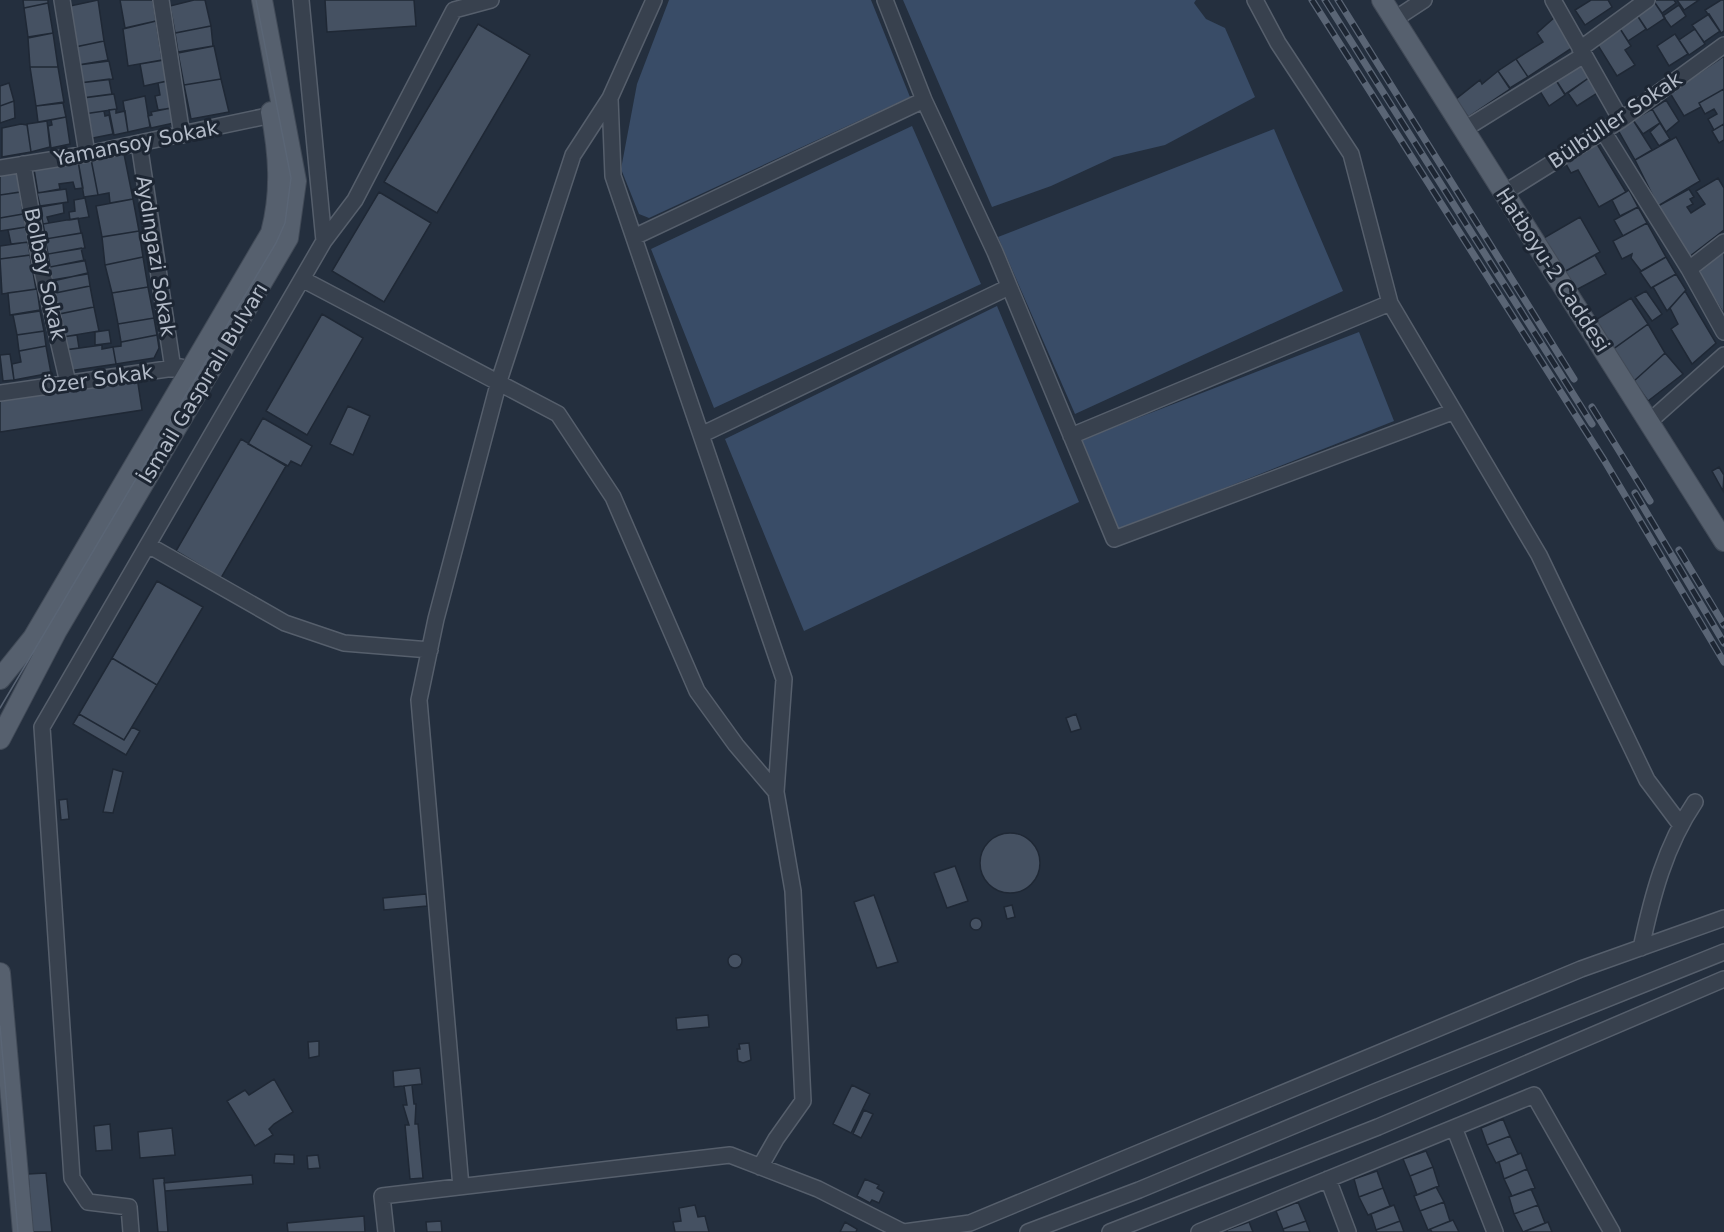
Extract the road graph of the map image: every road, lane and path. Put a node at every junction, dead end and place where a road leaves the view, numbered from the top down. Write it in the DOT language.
graph roads {
  1 [pos="62,0"];
  2 [pos="160,0"];
  3 [pos="249,0"];
  4 [pos="262,0"];
  5 [pos="301,0"];
  6 [pos="491,0"];
  7 [pos="654,0"];
  8 [pos="885,0"];
  9 [pos="1255,0"];
  10 [pos="1382,0"];
  11 [pos="1424,0"];
  12 [pos="1647,0"];
  13 [pos="1560,3"];
  14 [pos="1395,20"];
  15 [pos="1724,45"];
  16 [pos="1582,52"];
  17 [pos="610,98"];
  18 [pos="924,100"];
  19 [pos="272,115"];
  20 [pos="1621,120"];
  21 [pos="1462,130"];
  22 [pos="1604,131"];
  23 [pos="182,135"];
  24 [pos="139,143"];
  25 [pos="87,154"];
  26 [pos="23,164"];
  27 [pos="0,168"];
  28 [pos="1504,193"];
  29 [pos="634,237"];
  30 [pos="324,241"];
  31 [pos="1724,242"];
  32 [pos="1689,269"];
  33 [pos="302,279"];
  34 [pos="1010,287"];
  35 [pos="1390,303"];
  36 [pos="1724,332"];
  37 [pos="1724,355"];
  38 [pos="194,366"];
  39 [pos="173,369"];
  40 [pos="499,381"];
  41 [pos="68,383"];
  42 [pos="0,393"];
  43 [pos="1452,412"];
  44 [pos="1650,421"];
  45 [pos="703,434"];
  46 [pos="1071,436"];
  47 [pos="1724,542"];
  48 [pos="148,545"];
  49 [pos="430,650"];
  50 [pos="0,679"];
  51 [pos="0,739"];
  52 [pos="776,792"];
  53 [pos="1695,802"];
  54 [pos="1680,824"];
  55 [pos="1724,918"];
  56 [pos="1641,948"];
  57 [pos="1724,952"];
  58 [pos="0,973"];
  59 [pos="1724,979"];
  60 [pos="0,1106"];
  61 [pos="1455,1130"];
  62 [pos="760,1167"];
  63 [pos="1328,1179"];
  64 [pos="461,1187"];
  65 [pos="11,1232"];
  66 [pos="23,1232"];
  67 [pos="131,1232"];
  68 [pos="386,1232"];
  69 [pos="903,1232"];
  70 [pos="1028,1232"];
  71 [pos="1110,1232"];
  72 [pos="1199,1232"];
  73 [pos="1348,1232"];
  74 [pos="1495,1232"];
  75 [pos="1612,1232"];
  1 -- 25 [label="street"];
  2 -- 23 [label="street"];
  3 -- 19 [label="main road"];
  4 -- 51 [label="main road, İsmail Gaspıralı Bulvarı"];
  5 -- 30 [label="street"];
  6 -- 30 [label="street"];
  7 -- 17 [label="street"];
  8 -- 18 [label="street"];
  9 -- 35 [label="street"];
  10 -- 14 [label="main road, Hatboyu-2 Caddesi"];
  11 -- 14 [label="street"];
  12 -- 16 [label="street"];
  13 -- 16 [label="street"];
  14 -- 21 [label="main road, Hatboyu-2 Caddesi"];
  15 -- 20 [label="street, Bülbüller Sokak"];
  16 -- 20 [label="street"];
  16 -- 21 [label="street"];
  17 -- 29 [label="street"];
  17 -- 40 [label="street"];
  18 -- 29 [label="street"];
  18 -- 34 [label="street"];
  19 -- 23 [label="street, Yamansoy Sokak"];
  19 -- 38 [label="main road"];
  20 -- 22 [label="street, Bülbüller Sokak"];
  21 -- 28 [label="main road, Hatboyu-2 Caddesi"];
  22 -- 28 [label="street, Bülbüller Sokak"];
  22 -- 32 [label="street"];
  23 -- 24 [label="street, Yamansoy Sokak"];
  24 -- 25 [label="street, Yamansoy Sokak"];
  24 -- 39 [label="street, Aydıngazi Sokak"];
  25 -- 26 [label="street, Yamansoy Sokak"];
  26 -- 27 [label="street, Yamansoy Sokak"];
  26 -- 41 [label="street, Bolbay Sokak"];
  28 -- 44 [label="main road, Hatboyu-2 Caddesi"];
  29 -- 45 [label="street"];
  30 -- 33 [label="street"];
  31 -- 32 [label="street"];
  32 -- 36 [label="street"];
  33 -- 40 [label="street"];
  33 -- 48 [label="street"];
  34 -- 45 [label="street"];
  34 -- 46 [label="street"];
  35 -- 43 [label="street"];
  35 -- 46 [label="street"];
  37 -- 44 [label="street"];
  38 -- 39 [label="street, Özer Sokak"];
  38 -- 50 [label="main road"];
  39 -- 41 [label="street, Özer Sokak"];
  40 -- 49 [label="street"];
  40 -- 52 [label="street"];
  41 -- 42 [label="street, Özer Sokak"];
  43 -- 46 [label="street"];
  43 -- 54 [label="street"];
  44 -- 47 [label="main road, Hatboyu-2 Caddesi"];
  45 -- 52 [label="street"];
  48 -- 49 [label="street"];
  48 -- 67 [label="street"];
  49 -- 64 [label="street"];
  52 -- 62 [label="street"];
  53 -- 54 [label="street"];
  54 -- 56 [label="street"];
  55 -- 56 [label="street"];
  56 -- 69 [label="street"];
  57 -- 70 [label="street"];
  58 -- 66 [label="main road"];
  59 -- 71 [label="street"];
  60 -- 65 [label="main road"];
  61 -- 63 [label="street"];
  61 -- 74 [label="street"];
  61 -- 75 [label="street"];
  62 -- 64 [label="street"];
  62 -- 69 [label="street"];
  63 -- 72 [label="street"];
  63 -- 73 [label="street"];
  64 -- 68 [label="street"];
}
